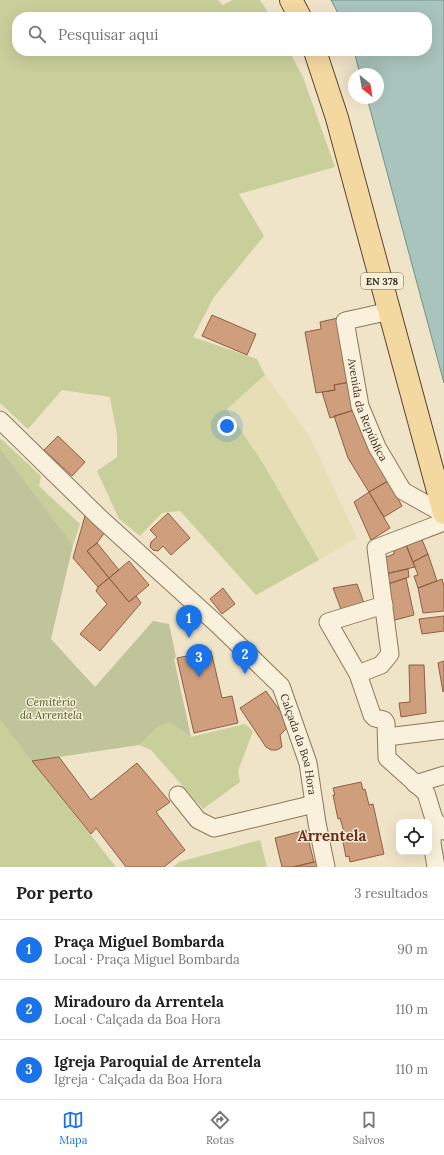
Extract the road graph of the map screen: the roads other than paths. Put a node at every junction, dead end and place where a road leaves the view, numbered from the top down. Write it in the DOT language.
graph roads {
  1 [pos="290,0"];
  2 [pos="297,12"];
  3 [pos="317,56"];
  4 [pos="390,311"];
  5 [pos="0,420"];
  6 [pos="444,513"];
  7 [pos="444,522"];
  8 [pos="384,605"];
  9 [pos="358,674"];
  10 [pos="444,730"];
  11 [pos="387,737"];
  12 [pos="444,775"];
  13 [pos="415,784"];
  14 [pos="178,795"];
  15 [pos="314,804"];
  16 [pos="439,825"];
  17 [pos="326,867"];
  18 [pos="436,867"];
  1 -- 2 [label="main road"];
  3 -- 4 [label="main road, Avenida da República / EN 378"];
  4 -- 6 [label="main road, Avenida da República / EN 378"];
  4 -- 6 [label="street, Avenida da República"];
  5 -- 15 [label="street, Calçada da Boa Hora"];
  7 -- 8 [label="street"];
  8 -- 9 [label="street"];
  8 -- 9 [label="street"];
  9 -- 11 [label="street"];
  10 -- 11 [label="street"];
  11 -- 13 [label="street"];
  12 -- 13 [label="street"];
  13 -- 16 [label="street"];
  14 -- 15 [label="street"];
  15 -- 17 [label="street, Calçada da Boa Hora"];
  16 -- 18 [label="street"];
}
